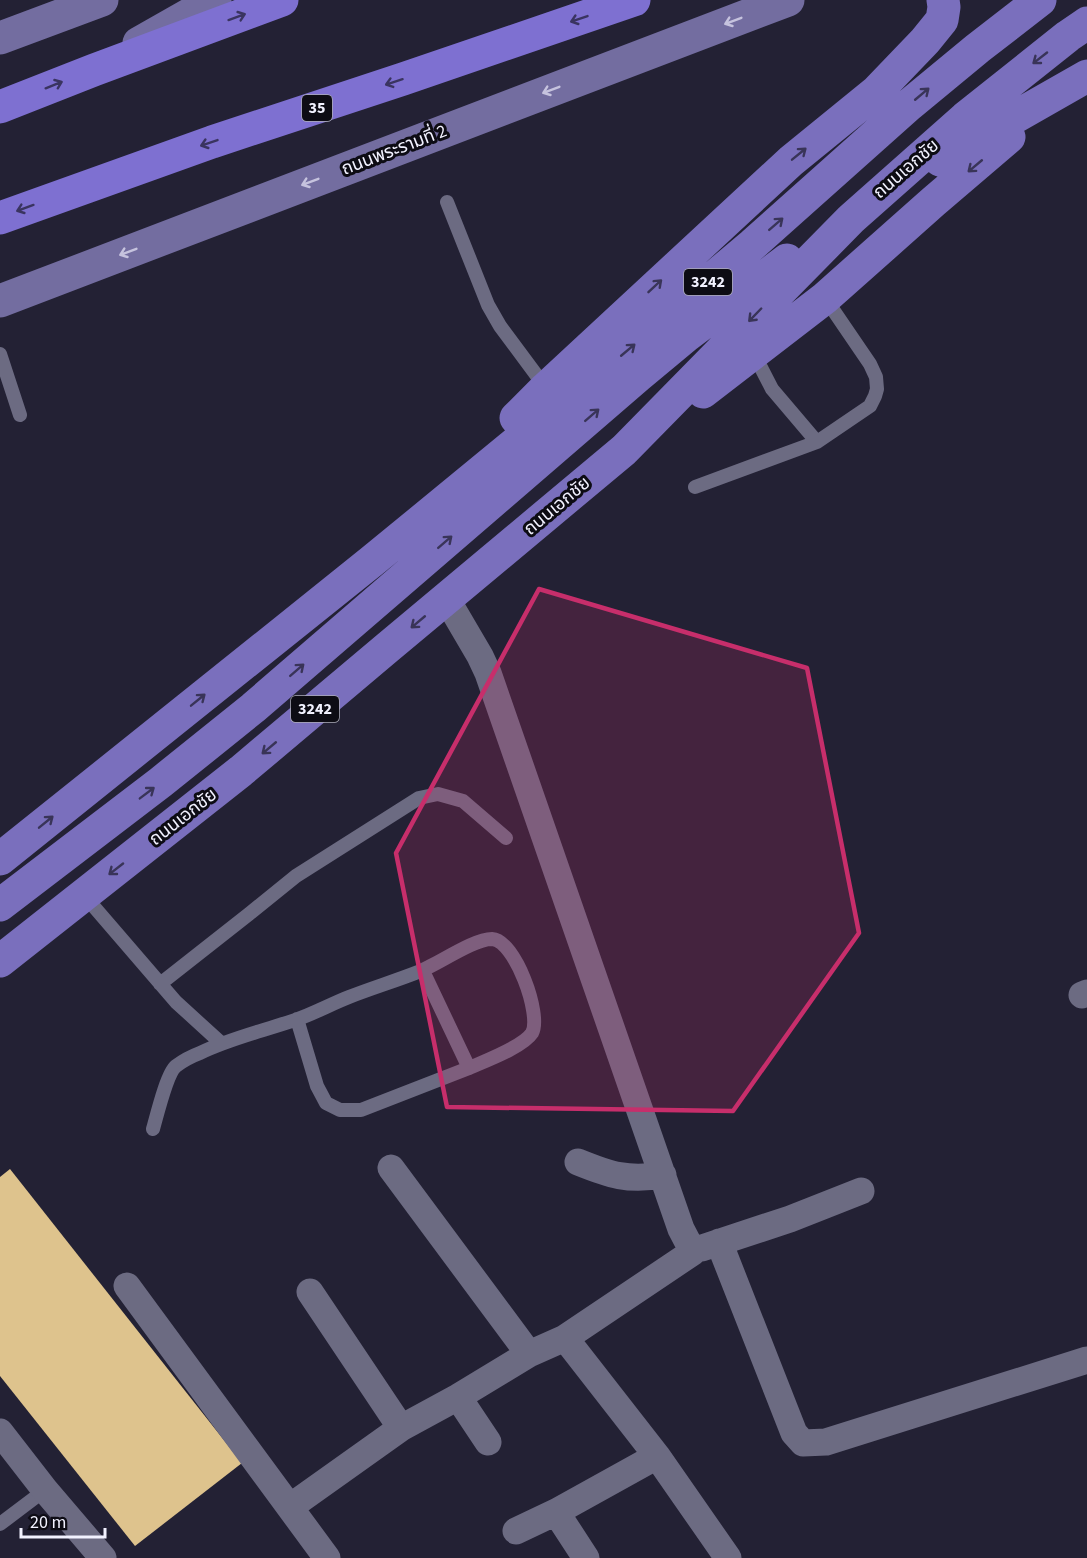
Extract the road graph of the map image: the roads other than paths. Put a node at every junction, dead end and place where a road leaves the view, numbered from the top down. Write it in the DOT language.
graph roads {
  1 [pos="102,0"];
  2 [pos="215,0"];
  3 [pos="282,0"];
  4 [pos="634,0"];
  5 [pos="788,0"];
  6 [pos="942,0"];
  7 [pos="1040,0"];
  8 [pos="1087,23"];
  9 [pos="0,38"];
  10 [pos="94,70"];
  11 [pos="1087,77"];
  12 [pos="0,107"];
  13 [pos="447,202"];
  14 [pos="0,218"];
  15 [pos="825,298"];
  16 [pos="0,302"];
  17 [pos="0,354"];
  18 [pos="754,354"];
  19 [pos="546,388"];
  20 [pos="20,415"];
  21 [pos="817,442"];
  22 [pos="624,450"];
  23 [pos="695,487"];
  24 [pos="372,561"];
  25 [pos="446,598"];
  26 [pos="506,838"];
  27 [pos="0,859"];
  28 [pos="83,894"];
  29 [pos="0,905"];
  30 [pos="0,961"];
  31 [pos="423,970"];
  32 [pos="160,984"];
  33 [pos="297,1019"];
  34 [pos="221,1043"];
  35 [pos="469,1068"];
  36 [pos="153,1129"];
  37 [pos="578,1162"];
  38 [pos="391,1168"];
  39 [pos="663,1175"];
  40 [pos="861,1191"];
  41 [pos="719,1242"];
  42 [pos="693,1252"];
  43 [pos="127,1286"];
  44 [pos="310,1292"];
  45 [pos="565,1338"];
  46 [pos="529,1354"];
  47 [pos="1087,1360"];
  48 [pos="458,1396"];
  49 [pos="401,1428"];
  50 [pos="0,1432"];
  51 [pos="488,1442"];
  52 [pos="657,1456"];
  53 [pos="45,1490"];
  54 [pos="290,1508"];
  55 [pos="556,1512"];
  56 [pos="0,1524"];
  57 [pos="516,1531"];
  58 [pos="103,1558"];
  59 [pos="327,1558"];
  60 [pos="586,1558"];
  61 [pos="728,1558"];
  1 -- 9 [label="main road"];
  2 -- 10 [label="main road"];
  10 -- 3 [label="highway, one-way"];
  4 -- 14 [label="highway, 35, one-way"];
  5 -- 16 [label="main road, ถนนพระรามที่ 2, one-way"];
  19 -- 6 [label="main road, one-way"];
  24 -- 7 [label="main road, 3242, one-way"];
  8 -- 22 [label="main road, ถนนเอกชัย / 3242, one-way"];
  12 -- 10 [label="highway, one-way"];
  11 -- 15 [label="main road, one-way"];
  29 -- 11 [label="main road, one-way"];
  13 -- 19 [label="lane"];
  15 -- 18 [label="main road"];
  15 -- 21 [label="lane"];
  17 -- 20 [label="lane"];
  18 -- 21 [label="lane"];
  18 -- 22 [label="main road"];
  19 -- 24 [label="main road"];
  21 -- 23 [label="lane"];
  22 -- 25 [label="main road, ถนนเอกชัย / 3242"];
  27 -- 24 [label="main road, 3242, one-way"];
  25 -- 28 [label="main road, ถนนเอกชัย / 3242, one-way"];
  25 -- 39 [label="street"];
  26 -- 32 [label="lane"];
  28 -- 30 [label="main road, ถนนเอกชัย / 3242"];
  28 -- 32 [label="lane"];
  31 -- 33 [label="lane"];
  31 -- 35 [label="lane"];
  31 -- 35 [label="lane"];
  32 -- 34 [label="lane"];
  33 -- 34 [label="lane"];
  33 -- 35 [label="lane"];
  34 -- 36 [label="lane"];
  37 -- 39 [label="street"];
  38 -- 46 [label="street"];
  39 -- 42 [label="street"];
  40 -- 41 [label="street"];
  41 -- 42 [label="street"];
  41 -- 47 [label="street"];
  42 -- 45 [label="street"];
  43 -- 54 [label="street"];
  44 -- 49 [label="street"];
  45 -- 46 [label="street"];
  45 -- 52 [label="street"];
  46 -- 48 [label="street"];
  48 -- 49 [label="street"];
  48 -- 51 [label="street"];
  49 -- 54 [label="street"];
  50 -- 53 [label="street"];
  52 -- 55 [label="street"];
  52 -- 61 [label="street"];
  53 -- 56 [label="lane"];
  53 -- 58 [label="street"];
  54 -- 59 [label="street"];
  55 -- 57 [label="street"];
  55 -- 60 [label="street"];
}
